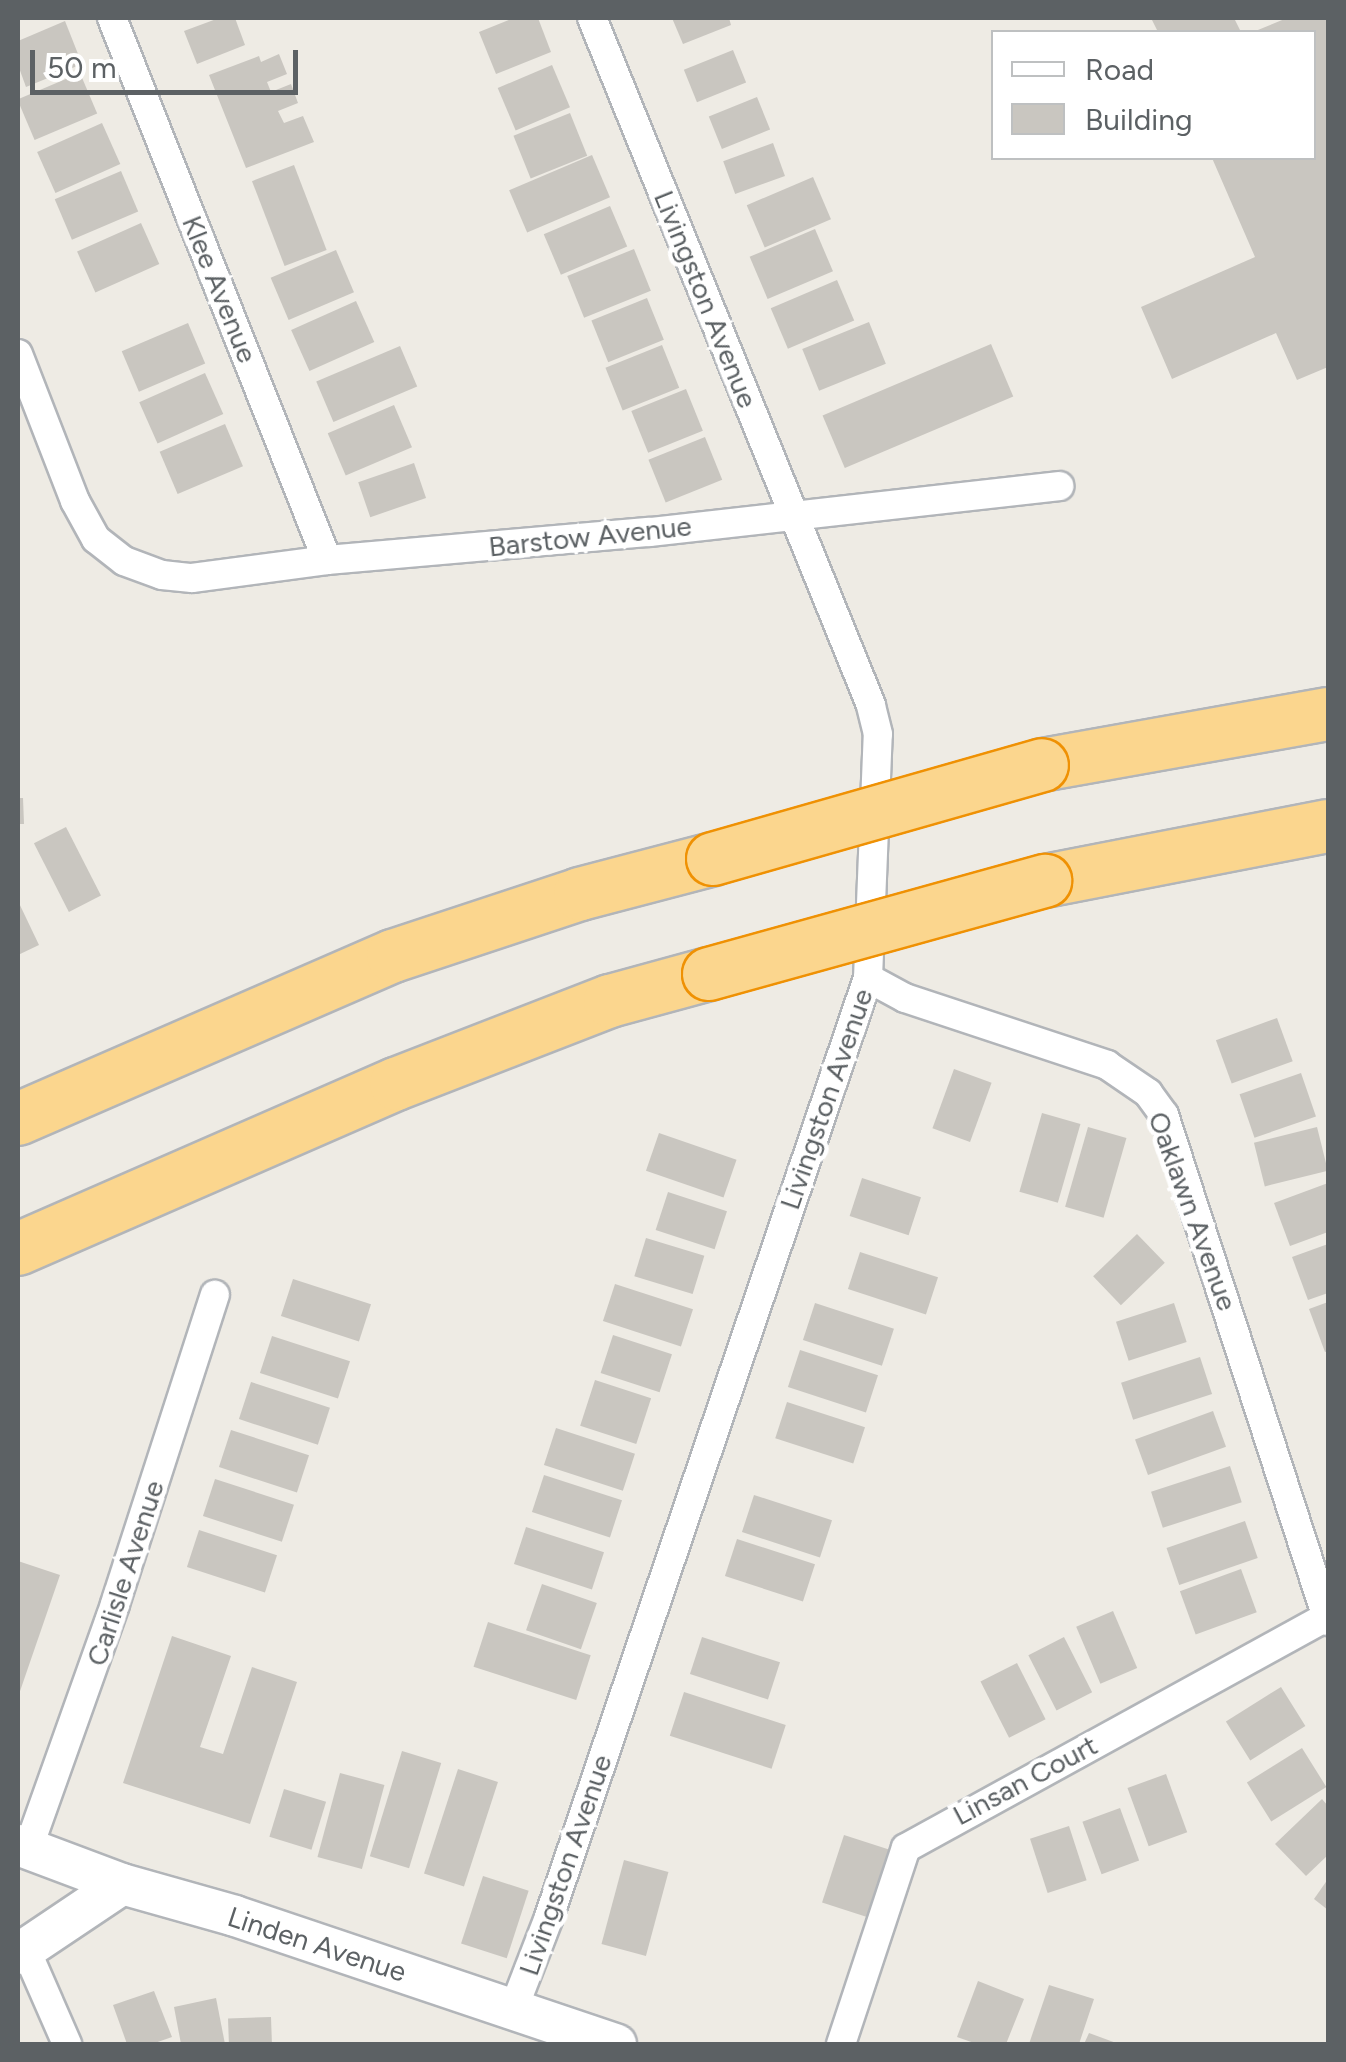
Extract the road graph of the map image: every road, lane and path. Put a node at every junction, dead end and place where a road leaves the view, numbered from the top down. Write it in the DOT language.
graph roads {
  1 [pos="112,18"];
  2 [pos="592,18"];
  3 [pos="18,354"];
  4 [pos="1059,486"];
  5 [pos="792,513"];
  6 [pos="327,560"];
  7 [pos="1328,714"];
  8 [pos="1328,826"];
  9 [pos="868,978"];
  10 [pos="18,1119"];
  11 [pos="18,1248"];
  12 [pos="216,1296"];
  13 [pos="1328,1619"];
  14 [pos="22,1847"];
  15 [pos="122,1884"];
  16 [pos="22,1952"];
  17 [pos="513,2010"];
  18 [pos="67,2044"];
  19 [pos="616,2044"];
  20 [pos="841,2044"];
  1 -- 6 [label="street, Klee Avenue"];
  2 -- 5 [label="street, Livingston Avenue"];
  3 -- 6 [label="street, Barstow Avenue"];
  4 -- 5 [label="street, Barstow Avenue"];
  5 -- 6 [label="street, Barstow Avenue"];
  5 -- 9 [label="street, Livingston Avenue"];
  7 -- 10 [label="highway, bridge"];
  8 -- 11 [label="highway, bridge"];
  9 -- 13 [label="street, Oaklawn Avenue"];
  9 -- 17 [label="street, Livingston Avenue"];
  12 -- 14 [label="street, Carlisle Avenue"];
  13 -- 20 [label="street, Linsan Court"];
  14 -- 15 [label="main road, Linden Avenue"];
  15 -- 16 [label="main road"];
  15 -- 17 [label="main road, Linden Avenue"];
  16 -- 18 [label="street"];
  17 -- 19 [label="main road, Linden Avenue"];
}
